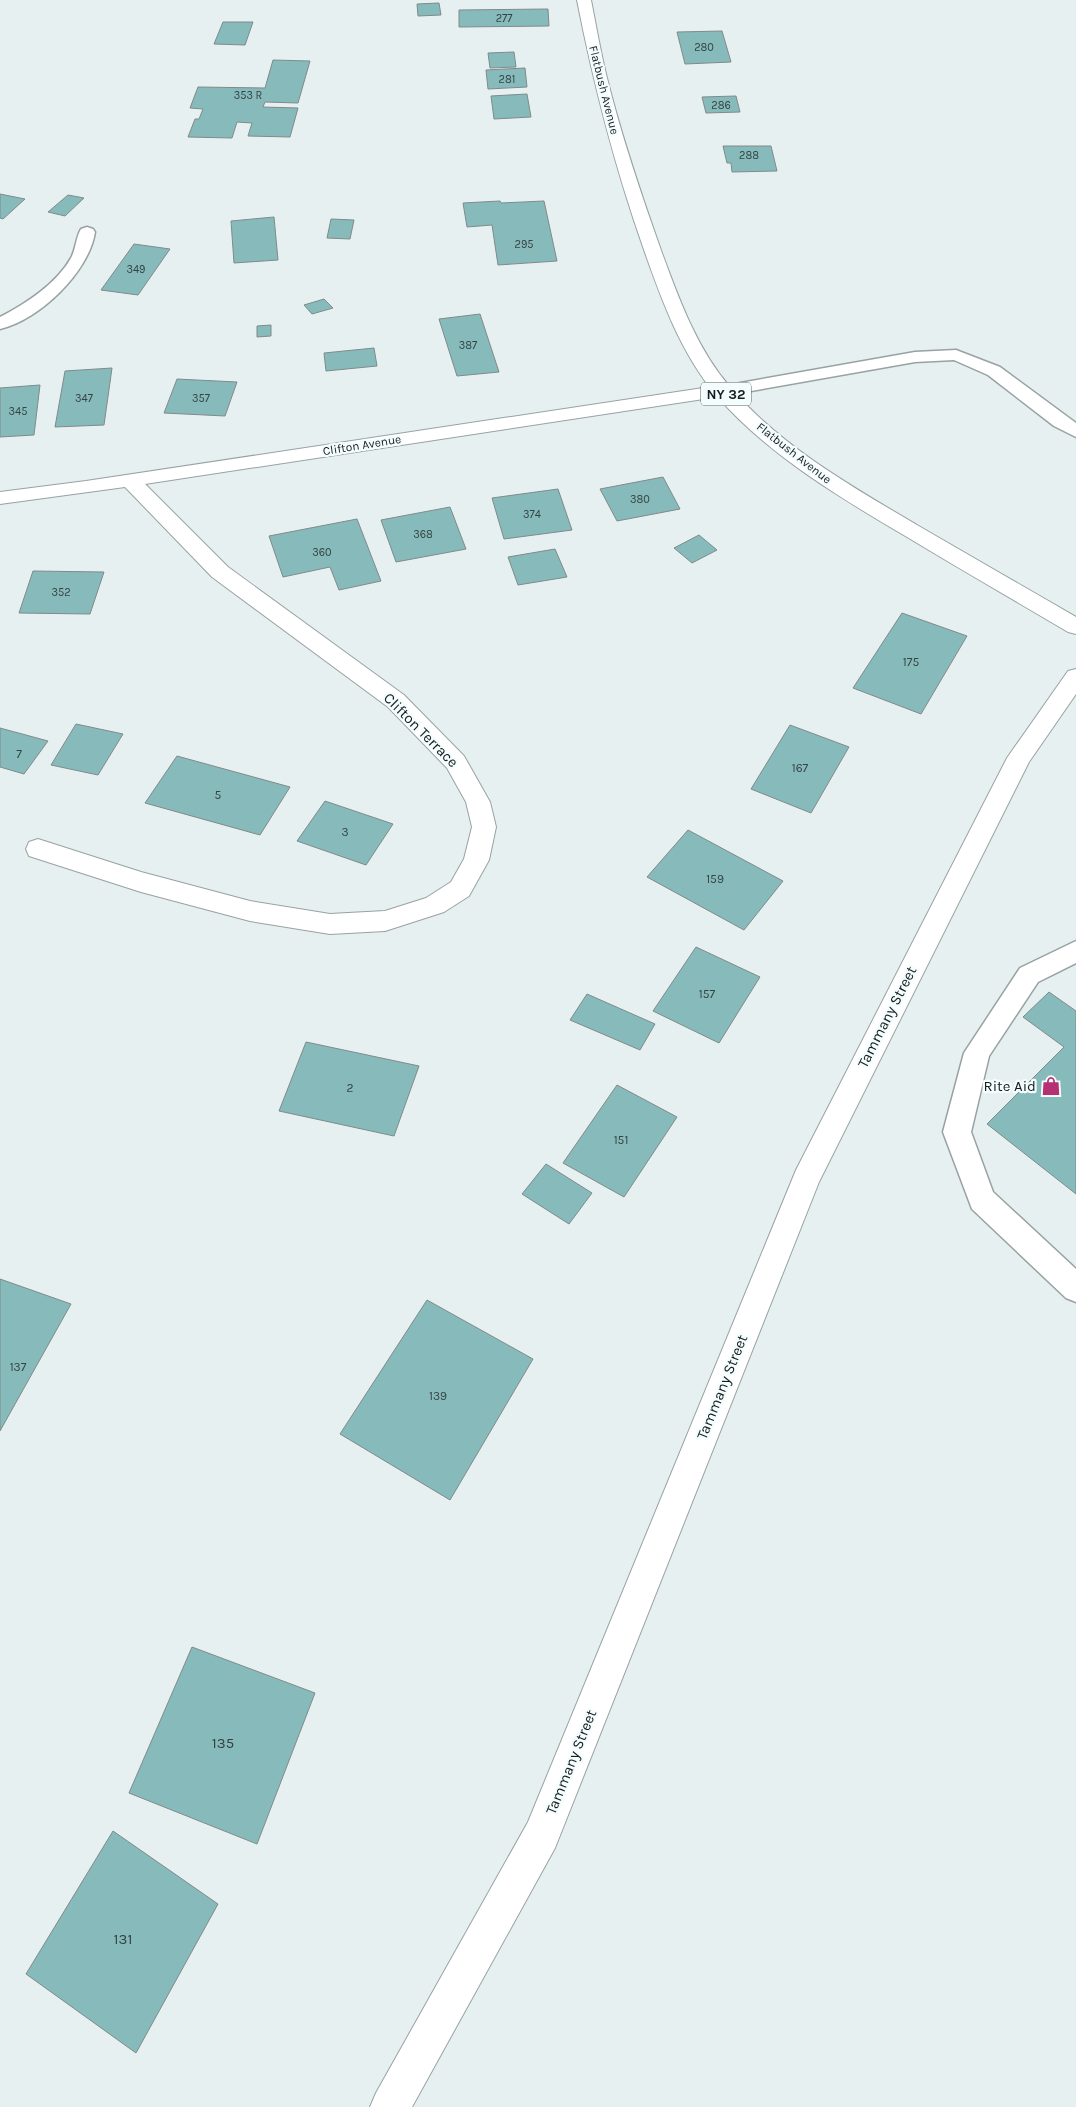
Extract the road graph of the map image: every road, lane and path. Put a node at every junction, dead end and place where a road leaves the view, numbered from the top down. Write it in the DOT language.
graph roads {
  1 [pos="584,0"];
  2 [pos="87,232"];
  3 [pos="0,324"];
  4 [pos="723,391"];
  5 [pos="1076,431"];
  6 [pos="129,480"];
  7 [pos="0,498"];
  8 [pos="1076,627"];
  9 [pos="1076,677"];
  10 [pos="38,849"];
  11 [pos="1076,951"];
  12 [pos="1076,1288"];
  13 [pos="390,2107"];
  1 -- 4 [label="street, Flatbush Avenue / NY 32"];
  2 -- 3 [label="lane"];
  4 -- 5 [label="lane"];
  4 -- 6 [label="street, Clifton Avenue"];
  4 -- 8 [label="street, Flatbush Avenue / NY 32"];
  6 -- 7 [label="street, Clifton Avenue"];
  6 -- 10 [label="street, Clifton Terrace"];
  9 -- 13 [label="street, Tammany Street"];
  11 -- 12 [label="lane"];
}
